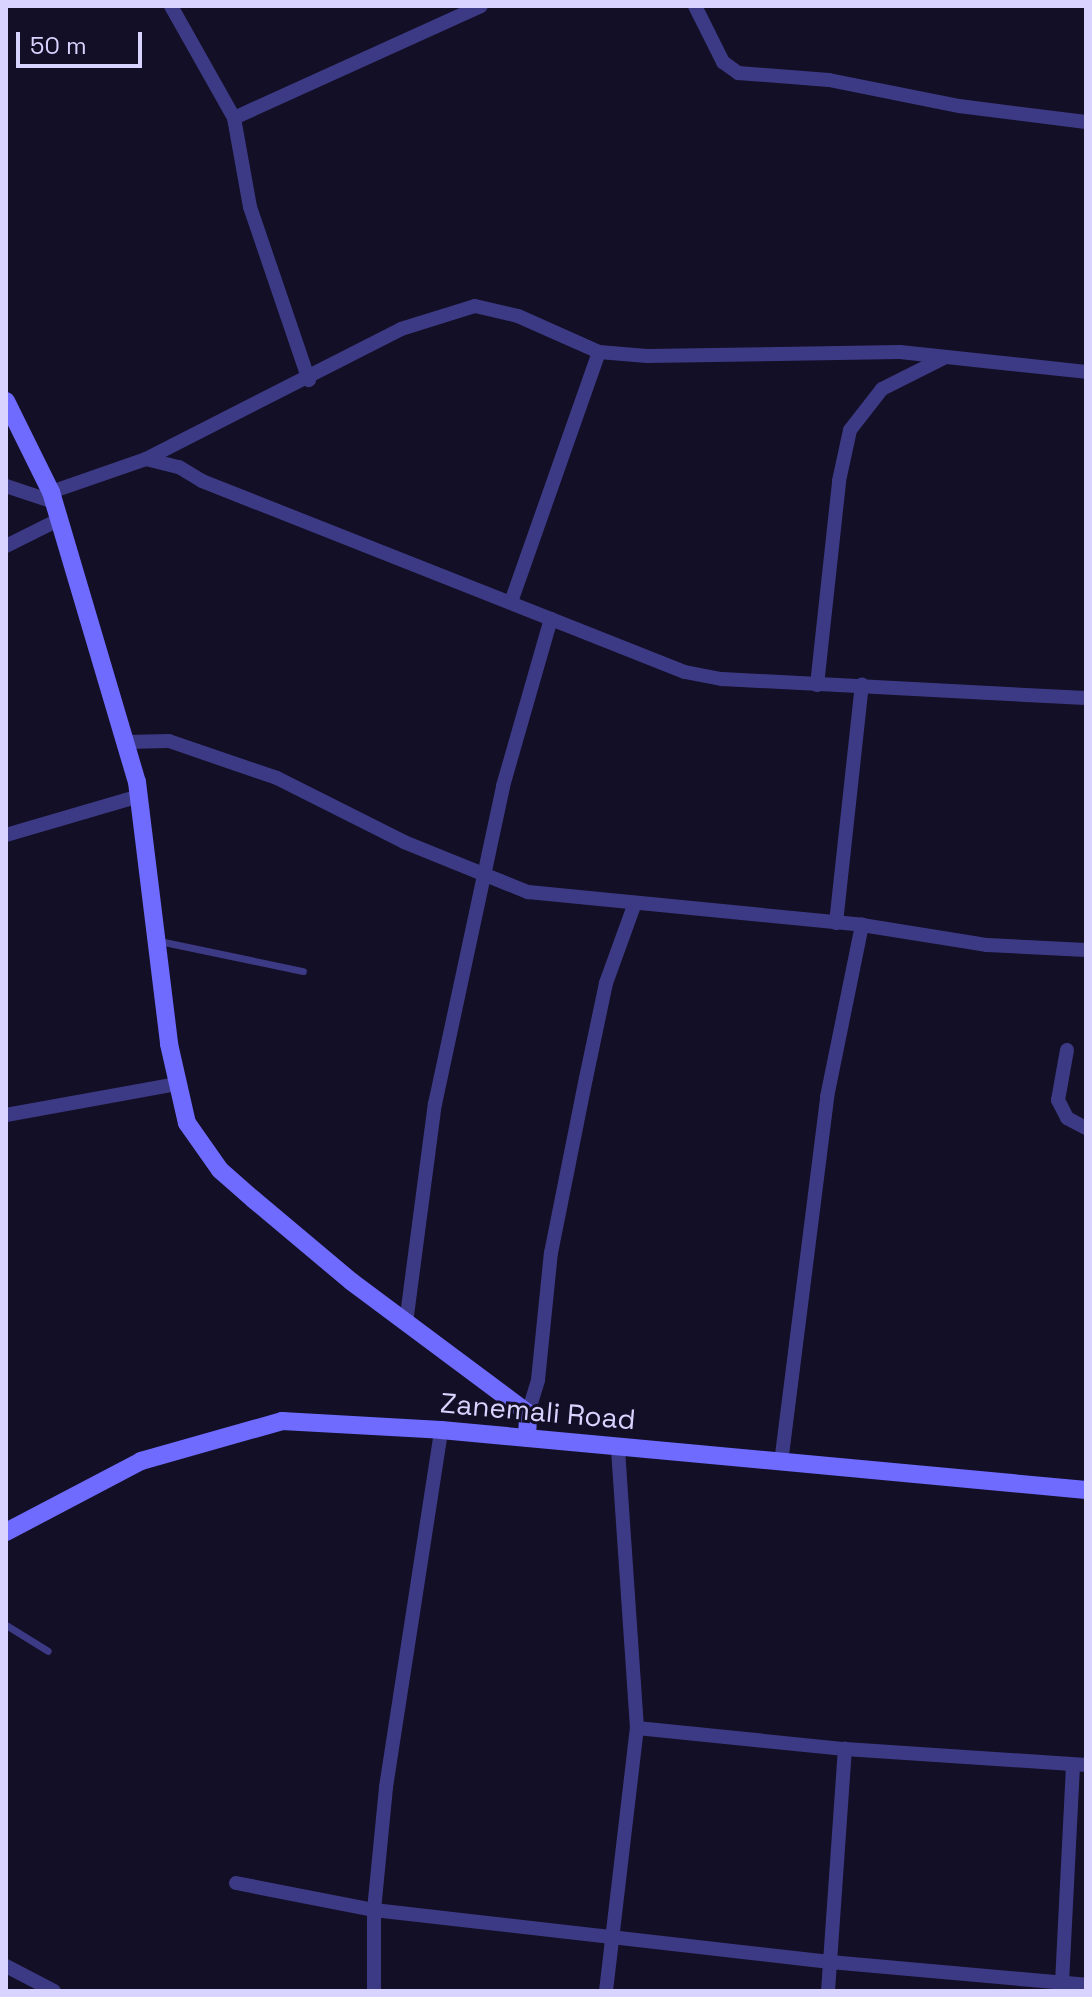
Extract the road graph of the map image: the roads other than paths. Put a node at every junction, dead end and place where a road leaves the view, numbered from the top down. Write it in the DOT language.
graph roads {
  1 [pos="171,6"];
  2 [pos="481,6"];
  3 [pos="695,6"];
  4 [pos="234,118"];
  5 [pos="1086,122"];
  6 [pos="599,352"];
  7 [pos="946,357"];
  8 [pos="1086,372"];
  9 [pos="309,380"];
  10 [pos="6,401"];
  11 [pos="146,459"];
  12 [pos="6,486"];
  13 [pos="55,504"];
  14 [pos="6,546"];
  15 [pos="511,602"];
  16 [pos="551,619"];
  17 [pos="862,684"];
  18 [pos="817,685"];
  19 [pos="1086,698"];
  20 [pos="126,742"];
  21 [pos="139,796"];
  22 [pos="6,835"];
  23 [pos="483,877"];
  24 [pos="635,903"];
  25 [pos="836,923"];
  26 [pos="862,925"];
  27 [pos="159,941"];
  28 [pos="1086,950"];
  29 [pos="303,971"];
  30 [pos="1067,1050"];
  31 [pos="176,1084"];
  32 [pos="6,1115"];
  33 [pos="1086,1128"];
  34 [pos="406,1323"];
  35 [pos="528,1413"];
  36 [pos="441,1430"];
  37 [pos="527,1438"];
  38 [pos="618,1446"];
  39 [pos="781,1463"];
  40 [pos="1086,1490"];
  41 [pos="6,1532"];
  42 [pos="6,1625"];
  43 [pos="48,1651"];
  44 [pos="637,1728"];
  45 [pos="845,1749"];
  46 [pos="1080,1765"];
  47 [pos="236,1883"];
  48 [pos="374,1910"];
  49 [pos="614,1934"];
  50 [pos="830,1962"];
  51 [pos="6,1966"];
  52 [pos="1062,1983"];
  53 [pos="1086,1985"];
  54 [pos="54,1991"];
  55 [pos="374,1991"];
  56 [pos="606,1991"];
  57 [pos="828,1991"];
  1 -- 4 [label="street"];
  2 -- 4 [label="street"];
  3 -- 5 [label="street"];
  4 -- 9 [label="street"];
  6 -- 7 [label="street"];
  6 -- 9 [label="street"];
  6 -- 15 [label="street"];
  7 -- 8 [label="street"];
  7 -- 18 [label="street"];
  9 -- 11 [label="street"];
  10 -- 13 [label="street"];
  11 -- 13 [label="street"];
  11 -- 15 [label="street"];
  12 -- 13 [label="street"];
  13 -- 14 [label="street"];
  13 -- 20 [label="street"];
  15 -- 16 [label="street"];
  16 -- 18 [label="street"];
  16 -- 23 [label="street"];
  17 -- 18 [label="street"];
  17 -- 19 [label="street"];
  17 -- 25 [label="street"];
  20 -- 21 [label="street"];
  20 -- 23 [label="street"];
  21 -- 22 [label="street"];
  21 -- 27 [label="street"];
  23 -- 24 [label="street"];
  23 -- 34 [label="street"];
  24 -- 25 [label="street"];
  24 -- 35 [label="street"];
  25 -- 26 [label="street"];
  26 -- 28 [label="street"];
  26 -- 39 [label="street"];
  27 -- 29 [label="lane"];
  27 -- 31 [label="street"];
  30 -- 33 [label="street"];
  31 -- 32 [label="street"];
  31 -- 34 [label="street"];
  34 -- 35 [label="street"];
  35 -- 37 [label="street"];
  36 -- 37 [label="street, Zanemali Road"];
  36 -- 41 [label="street, Zanemali Road"];
  36 -- 48 [label="street"];
  37 -- 38 [label="street, Zanemali Road"];
  38 -- 39 [label="street, Zanemali Road"];
  38 -- 44 [label="street"];
  39 -- 40 [label="street, Zanemali Road"];
  42 -- 43 [label="lane"];
  44 -- 45 [label="street"];
  44 -- 49 [label="street"];
  45 -- 46 [label="street"];
  45 -- 50 [label="street"];
  46 -- 52 [label="street"];
  47 -- 48 [label="street"];
  48 -- 49 [label="street"];
  48 -- 55 [label="street"];
  49 -- 50 [label="street"];
  49 -- 56 [label="street"];
  50 -- 52 [label="street"];
  50 -- 57 [label="street"];
  51 -- 54 [label="street"];
  52 -- 53 [label="street"];
}
